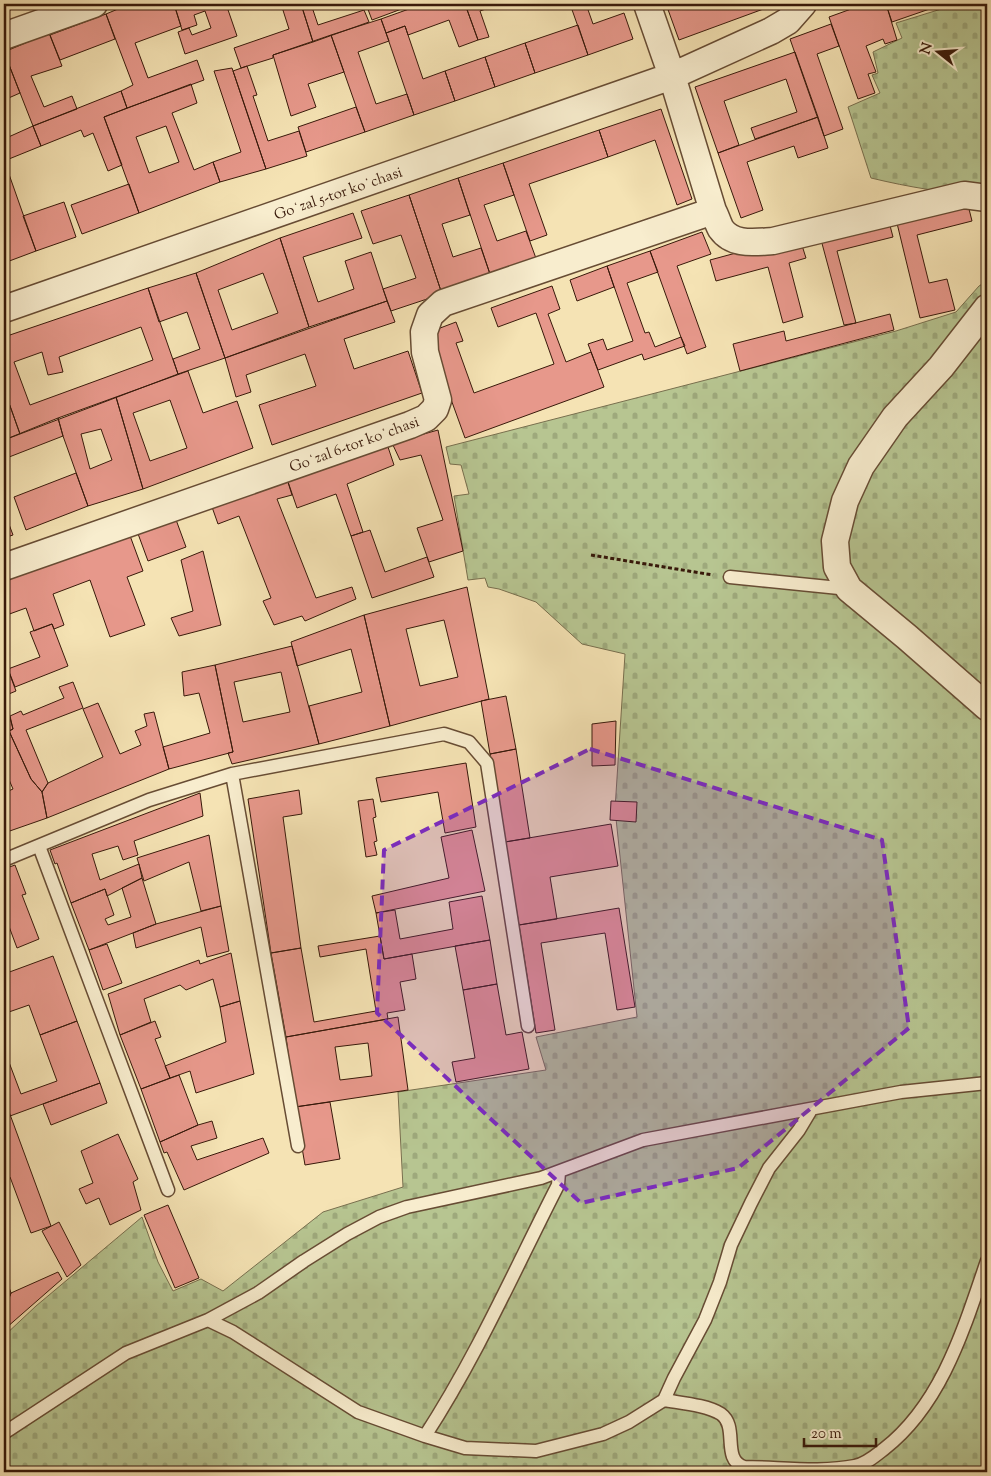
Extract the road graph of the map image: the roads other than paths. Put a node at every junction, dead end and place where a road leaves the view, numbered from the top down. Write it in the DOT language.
graph roads {
  1 [pos="94,4"];
  2 [pos="647,4"];
  3 [pos="803,4"];
  4 [pos="4,36"];
  5 [pos="672,76"];
  6 [pos="987,198"];
  7 [pos="713,211"];
  8 [pos="987,308"];
  9 [pos="4,309"];
  10 [pos="4,567"];
  11 [pos="730,577"];
  12 [pos="849,589"];
  13 [pos="987,707"];
  14 [pos="232,774"];
  15 [pos="39,846"];
  16 [pos="4,860"];
  17 [pos="528,1026"];
  18 [pos="987,1083"];
  19 [pos="811,1110"];
  20 [pos="298,1146"];
  21 [pos="559,1172"];
  22 [pos="168,1190"];
  23 [pos="987,1261"];
  24 [pos="208,1320"];
  25 [pos="664,1400"];
  26 [pos="4,1433"];
  27 [pos="425,1436"];
  1 -- 4 [label="street"];
  2 -- 5 [label="street"];
  3 -- 5 [label="street, Goʻzal 5-tor koʻchasi"];
  5 -- 7 [label="street"];
  5 -- 9 [label="street, Goʻzal 5-tor koʻchasi"];
  6 -- 7 [label="street"];
  7 -- 10 [label="street, Goʻzal 6-tor koʻchasi"];
  8 -- 12 [label="street"];
  11 -- 12 [label="lane"];
  12 -- 13 [label="street"];
  14 -- 15 [label="lane"];
  14 -- 17 [label="lane"];
  14 -- 20 [label="lane"];
  15 -- 16 [label="lane"];
  15 -- 22 [label="lane"];
  18 -- 19 [label="lane"];
  19 -- 21 [label="lane"];
  19 -- 25 [label="lane"];
  21 -- 24 [label="lane"];
  21 -- 27 [label="lane"];
  23 -- 25 [label="lane"];
  24 -- 26 [label="lane"];
  24 -- 27 [label="lane"];
  25 -- 27 [label="lane"];
}
